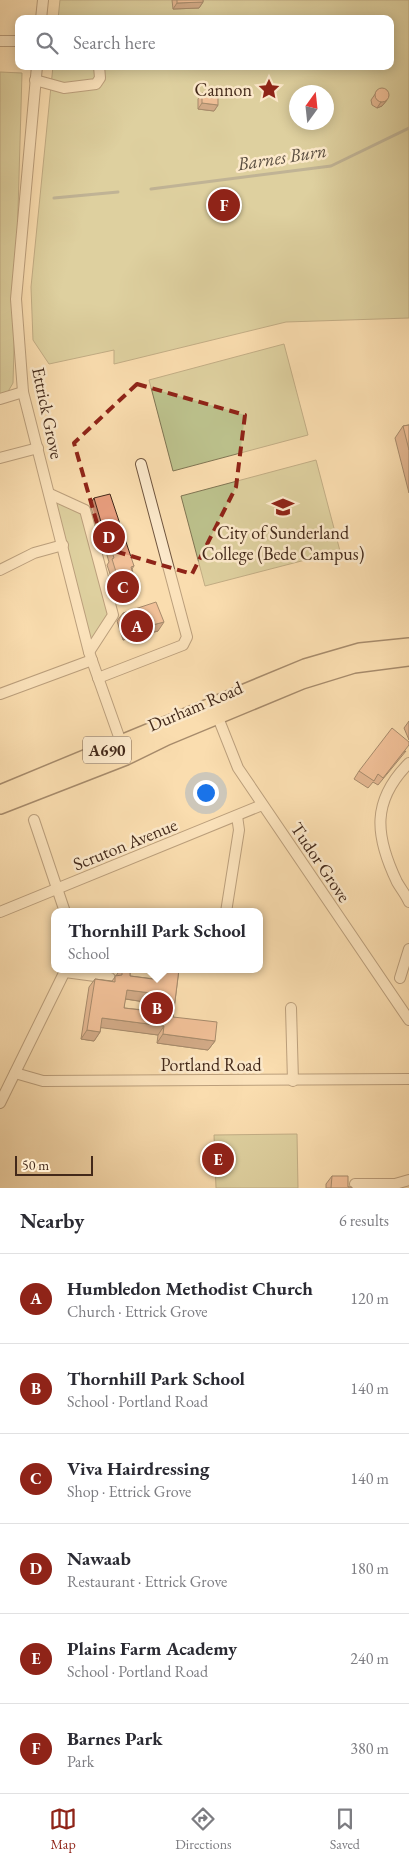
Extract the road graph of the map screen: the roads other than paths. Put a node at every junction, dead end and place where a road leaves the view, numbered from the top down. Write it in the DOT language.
graph roads {
  1 [pos="43,0"];
  2 [pos="41,15"];
  3 [pos="0,41"];
  4 [pos="15,41"];
  5 [pos="36,70"];
  6 [pos="99,70"];
  7 [pos="35,80"];
  8 [pos="23,392"];
  9 [pos="0,399"];
  10 [pos="38,448"];
  11 [pos="0,458"];
  12 [pos="141,464"];
  13 [pos="50,494"];
  14 [pos="63,545"];
  15 [pos="0,570"];
  16 [pos="409,646"];
  17 [pos="90,656"];
  18 [pos="409,658"];
  19 [pos="98,678"];
  20 [pos="0,694"];
  21 [pos="215,710"];
  22 [pos="124,750"];
  23 [pos="409,763"];
  24 [pos="0,793"];
  25 [pos="262,805"];
  26 [pos="0,806"];
  27 [pos="237,816"];
  28 [pos="34,820"];
  29 [pos="58,889"];
  30 [pos="409,902"];
  31 [pos="65,908"];
  32 [pos="227,908"];
  33 [pos="0,912"];
  34 [pos="409,949"];
  35 [pos="64,973"];
  36 [pos="78,973"];
  37 [pos="405,975"];
  38 [pos="110,978"];
  39 [pos="386,986"];
  40 [pos="291,1008"];
  41 [pos="409,1020"];
  42 [pos="15,1073"];
  43 [pos="409,1080"];
  44 [pos="293,1081"];
  45 [pos="4,1086"];
  46 [pos="0,1103"];
  47 [pos="409,1180"];
  48 [pos="355,1184"];
  1 -- 2 [label="street"];
  3 -- 4 [label="street"];
  5 -- 7 [label="street, Ettrick Grove"];
  6 -- 7 [label="street"];
  7 -- 8 [label="street, Ettrick Grove"];
  8 -- 9 [label="street"];
  8 -- 10 [label="street, Ettrick Grove"];
  10 -- 11 [label="street"];
  10 -- 13 [label="street, Ettrick Grove"];
  12 -- 19 [label="street"];
  13 -- 14 [label="street, Ettrick Grove"];
  13 -- 17 [label="street"];
  14 -- 15 [label="street"];
  14 -- 17 [label="street, Ettrick Grove"];
  16 -- 21 [label="highway, Durham Road / A690"];
  17 -- 19 [label="street, Ettrick Grove"];
  17 -- 20 [label="street"];
  18 -- 21 [label="highway, Durham Road / A690"];
  19 -- 22 [label="street, Ettrick Grove"];
  21 -- 22 [label="highway, Durham Road / A690"];
  21 -- 25 [label="street, Tudor Grove"];
  22 -- 24 [label="highway, Durham Road / A690"];
  22 -- 26 [label="highway, Durham Road / A690"];
  23 -- 30 [label="street"];
  25 -- 27 [label="street, Scruton Avenue"];
  25 -- 39 [label="street, Tudor Grove"];
  27 -- 29 [label="street, Scruton Avenue"];
  27 -- 32 [label="street"];
  28 -- 29 [label="street"];
  29 -- 31 [label="street"];
  29 -- 33 [label="street, Scruton Avenue"];
  34 -- 37 [label="street"];
  35 -- 42 [label="street"];
  36 -- 38 [label="street"];
  37 -- 39 [label="street"];
  39 -- 41 [label="street, Tudor Grove"];
  40 -- 44 [label="street"];
  42 -- 44 [label="street, Portland Road"];
  42 -- 45 [label="street"];
  43 -- 44 [label="street, Portland Road"];
  45 -- 46 [label="street"];
  47 -- 48 [label="street"];
}
